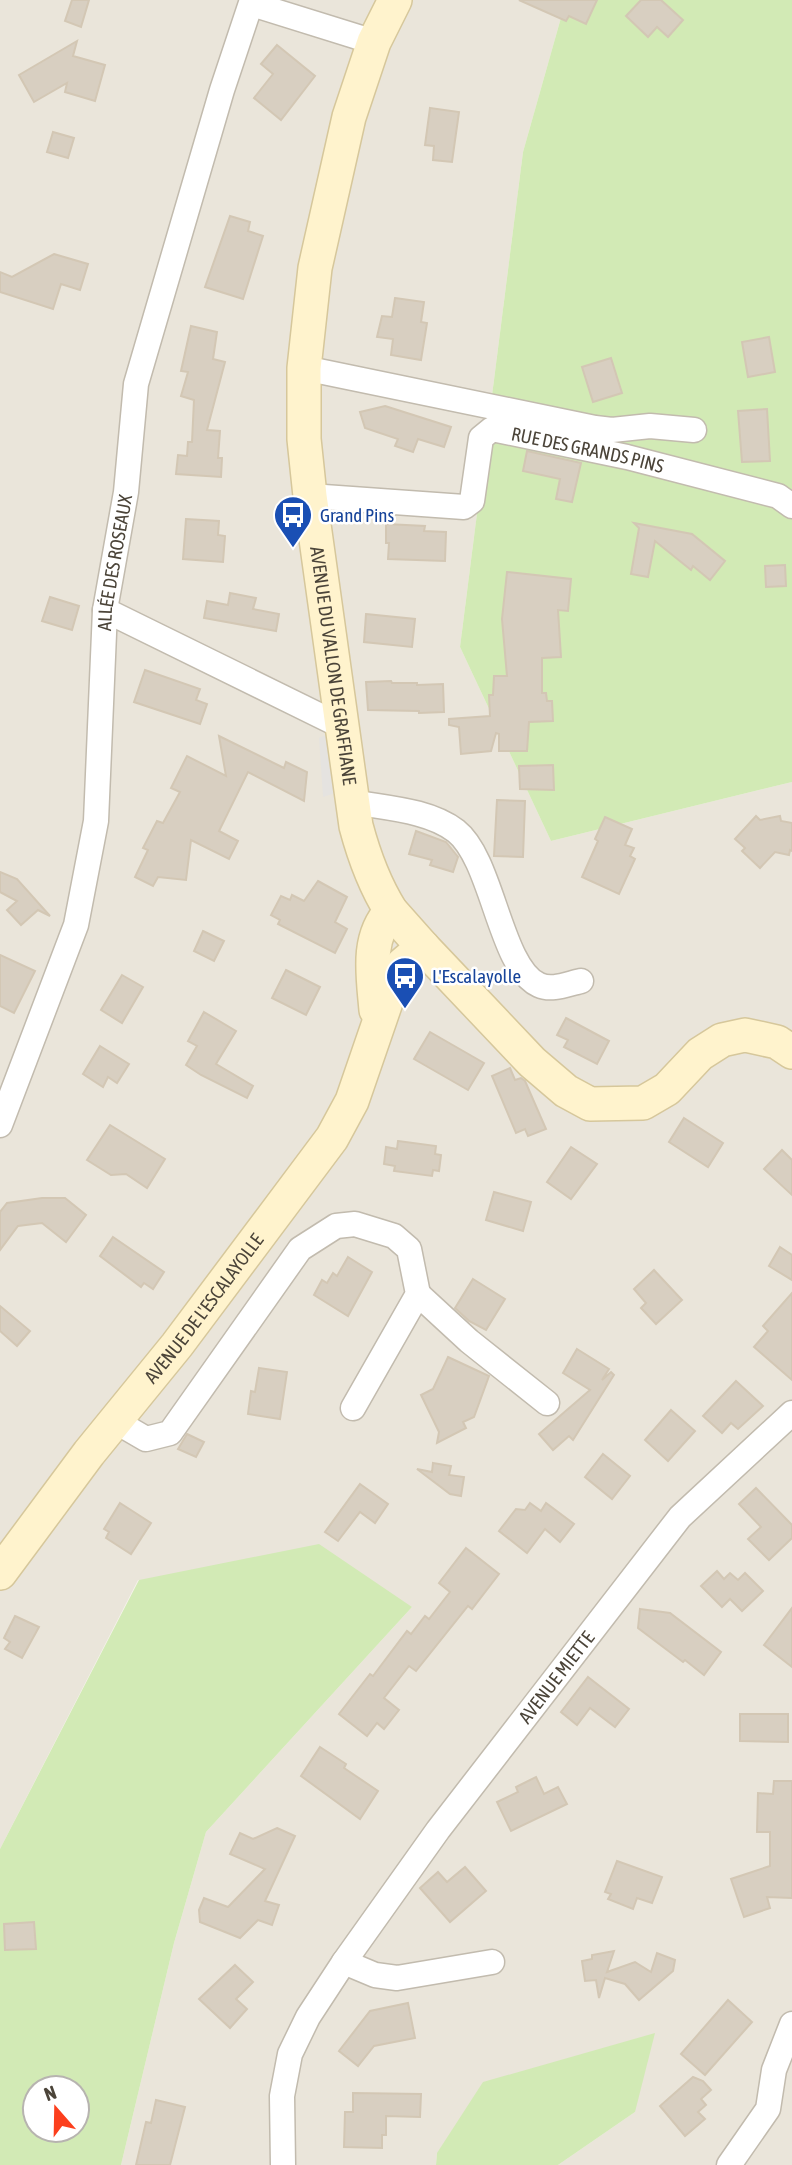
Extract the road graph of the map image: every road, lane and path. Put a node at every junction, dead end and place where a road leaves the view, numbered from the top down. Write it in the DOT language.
graph roads {
  1 [pos="395,0"];
  2 [pos="252,2"];
  3 [pos="374,42"];
  4 [pos="304,368"];
  5 [pos="694,429"];
  6 [pos="310,496"];
  7 [pos="792,506"];
  8 [pos="105,610"];
  9 [pos="342,727"];
  10 [pos="353,802"];
  11 [pos="391,911"];
  12 [pos="423,947"];
  13 [pos="581,981"];
  14 [pos="378,1026"];
  15 [pos="792,1052"];
  16 [pos="0,1125"];
  17 [pos="418,1294"];
  18 [pos="547,1402"];
  19 [pos="353,1408"];
  20 [pos="792,1413"];
  21 [pos="115,1422"];
  22 [pos="0,1573"];
  23 [pos="344,1962"];
  24 [pos="492,1962"];
  25 [pos="792,2024"];
  26 [pos="283,2165"];
  27 [pos="729,2165"];
  1 -- 3 [label="street, AVENUE DU VALLON DE GRAFFIANE"];
  2 -- 3 [label="street, ALLÉE DES ROSEAUX"];
  2 -- 8 [label="street, ALLÉE DES ROSEAUX"];
  3 -- 4 [label="street, AVENUE DU VALLON DE GRAFFIANE"];
  4 -- 5 [label="street"];
  4 -- 6 [label="street, AVENUE DU VALLON DE GRAFFIANE"];
  6 -- 7 [label="street, RUE DES GRANDS PINS"];
  6 -- 9 [label="street, AVENUE DU VALLON DE GRAFFIANE"];
  8 -- 9 [label="street"];
  8 -- 16 [label="street, ALLÉE DES ROSEAUX"];
  9 -- 10 [label="street, AVENUE DU VALLON DE GRAFFIANE"];
  10 -- 11 [label="street, AVENUE DU VALLON DE GRAFFIANE"];
  10 -- 13 [label="street"];
  11 -- 12 [label="street, AVENUE DU VALLON DE GRAFFIANE"];
  11 -- 14 [label="street, AVENUE DE L'ESCALAYOLLE"];
  12 -- 14 [label="street, AVENUE DE L'ESCALAYOLLE"];
  12 -- 15 [label="street, AVENUE DU VALLON DE GRAFFIANE"];
  14 -- 21 [label="street, AVENUE DE L'ESCALAYOLLE"];
  17 -- 18 [label="street"];
  17 -- 19 [label="street"];
  17 -- 21 [label="street"];
  20 -- 23 [label="street, AVENUE MIETTE"];
  21 -- 22 [label="street, AVENUE DE L'ESCALAYOLLE"];
  23 -- 24 [label="street"];
  23 -- 26 [label="street, AVENUE MIETTE"];
  25 -- 27 [label="street"];
}
